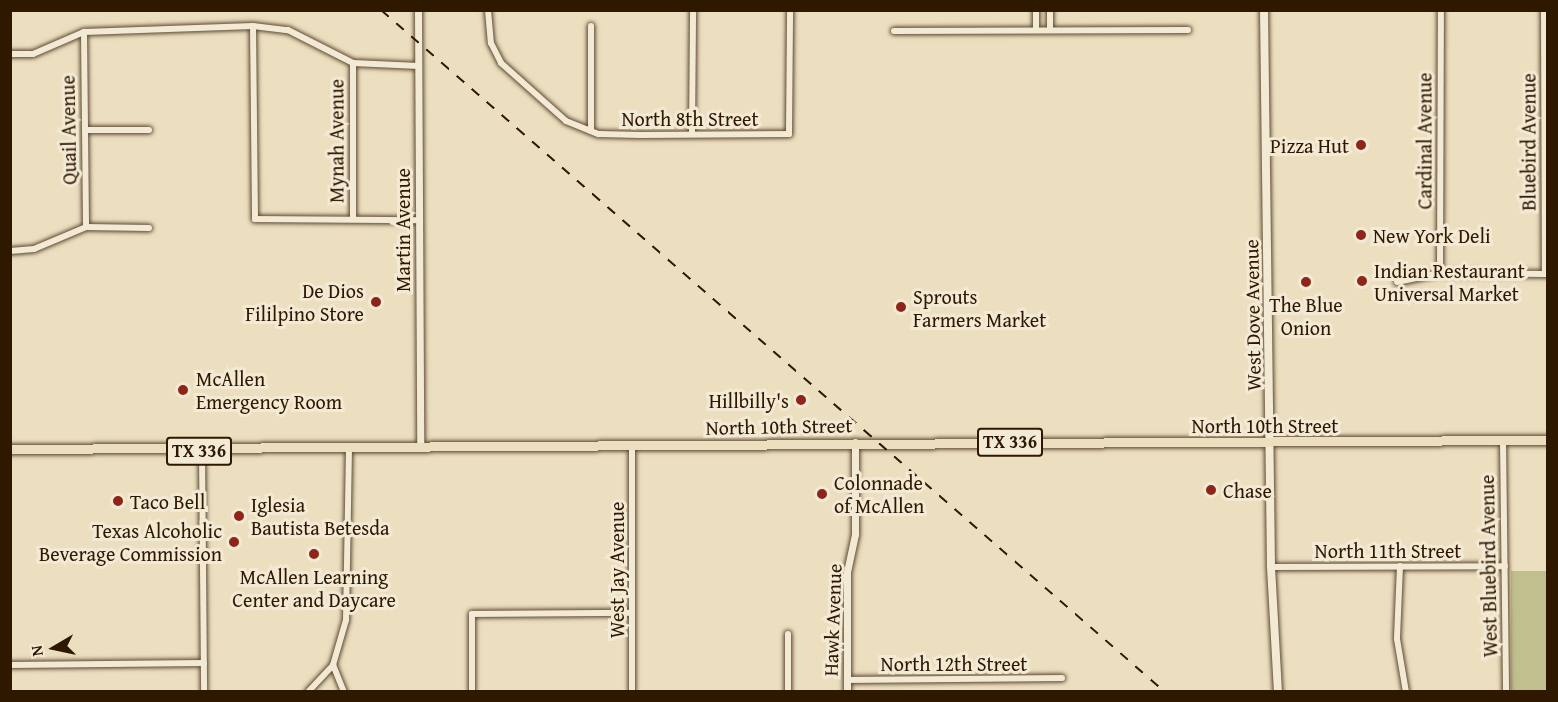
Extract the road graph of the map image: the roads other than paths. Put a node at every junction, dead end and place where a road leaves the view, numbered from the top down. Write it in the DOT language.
graph roads {
  1 [pos="418,10"];
  2 [pos="488,10"];
  3 [pos="693,10"];
  4 [pos="790,10"];
  5 [pos="1036,10"];
  6 [pos="1050,10"];
  7 [pos="1264,10"];
  8 [pos="1441,10"];
  9 [pos="1544,10"];
  10 [pos="253,26"];
  11 [pos="591,26"];
  12 [pos="1035,30"];
  13 [pos="1050,30"];
  14 [pos="1188,30"];
  15 [pos="894,31"];
  16 [pos="84,32"];
  17 [pos="10,54"];
  18 [pos="352,63"];
  19 [pos="419,66"];
  20 [pos="85,130"];
  21 [pos="149,130"];
  22 [pos="591,131"];
  23 [pos="692,134"];
  24 [pos="353,219"];
  25 [pos="418,220"];
  26 [pos="86,227"];
  27 [pos="149,228"];
  28 [pos="10,251"];
  29 [pos="1440,273"];
  30 [pos="1546,274"];
  31 [pos="1397,282"];
  32 [pos="1503,440"];
  33 [pos="1548,440"];
  34 [pos="855,442"];
  35 [pos="1270,444"];
  36 [pos="420,448"];
  37 [pos="632,448"];
  38 [pos="10,449"];
  39 [pos="349,449"];
  40 [pos="202,451"];
  41 [pos="1400,566"];
  42 [pos="1505,566"];
  43 [pos="1271,567"];
  44 [pos="632,614"];
  45 [pos="788,634"];
  46 [pos="204,663"];
  47 [pos="10,665"];
  48 [pos="333,665"];
  49 [pos="1062,678"];
  50 [pos="847,680"];
  51 [pos="204,692"];
  52 [pos="308,692"];
  53 [pos="344,692"];
  54 [pos="472,692"];
  55 [pos="632,692"];
  56 [pos="788,692"];
  57 [pos="847,692"];
  58 [pos="1278,692"];
  59 [pos="1406,692"];
  60 [pos="1506,692"];
  1 -- 19 [label="street, Martin Avenue"];
  2 -- 22 [label="street"];
  3 -- 23 [label="street"];
  4 -- 23 [label="street, North 8th Street"];
  5 -- 12 [label="street"];
  6 -- 13 [label="street"];
  7 -- 35 [label="main road, West Dove Avenue"];
  8 -- 29 [label="street, Cardinal Avenue"];
  9 -- 30 [label="street, Bluebird Avenue"];
  10 -- 16 [label="street"];
  10 -- 18 [label="street"];
  10 -- 24 [label="street"];
  11 -- 22 [label="street"];
  12 -- 13 [label="street"];
  12 -- 15 [label="street"];
  13 -- 14 [label="street"];
  16 -- 17 [label="street"];
  16 -- 20 [label="street, Quail Avenue"];
  18 -- 19 [label="street"];
  18 -- 24 [label="street, Mynah Avenue"];
  19 -- 25 [label="street, Martin Avenue"];
  20 -- 21 [label="street"];
  20 -- 26 [label="street, Quail Avenue"];
  22 -- 23 [label="street, North 8th Street"];
  24 -- 25 [label="street"];
  25 -- 36 [label="street, Martin Avenue"];
  26 -- 27 [label="street"];
  26 -- 28 [label="street"];
  29 -- 30 [label="street"];
  29 -- 31 [label="street"];
  32 -- 33 [label="main road, North 10th Street / TX 336"];
  32 -- 35 [label="main road, North 10th Street / TX 336"];
  32 -- 42 [label="street, West Bluebird Avenue"];
  34 -- 35 [label="main road, North 10th Street / TX 336"];
  34 -- 37 [label="main road, North 10th Street / TX 336"];
  34 -- 50 [label="street, Hawk Avenue"];
  35 -- 43 [label="main road, West Dove Avenue"];
  36 -- 37 [label="main road, North 10th Street / TX 336"];
  36 -- 39 [label="main road, North 10th Street / TX 336"];
  37 -- 44 [label="street, West Jay Avenue"];
  38 -- 40 [label="main road, North 10th Street / TX 336"];
  39 -- 40 [label="main road, North 10th Street / TX 336"];
  39 -- 48 [label="street"];
  40 -- 46 [label="street"];
  41 -- 42 [label="street, North 11th Street"];
  41 -- 43 [label="street, North 11th Street"];
  41 -- 59 [label="street"];
  42 -- 60 [label="street, West Bluebird Avenue"];
  43 -- 58 [label="main road, West Dove Avenue"];
  44 -- 54 [label="street"];
  44 -- 55 [label="street, West Jay Avenue"];
  45 -- 56 [label="street"];
  46 -- 47 [label="street"];
  46 -- 51 [label="street"];
  48 -- 52 [label="street"];
  48 -- 53 [label="street"];
  49 -- 50 [label="street, North 12th Street"];
  50 -- 57 [label="street, Hawk Avenue"];
}
